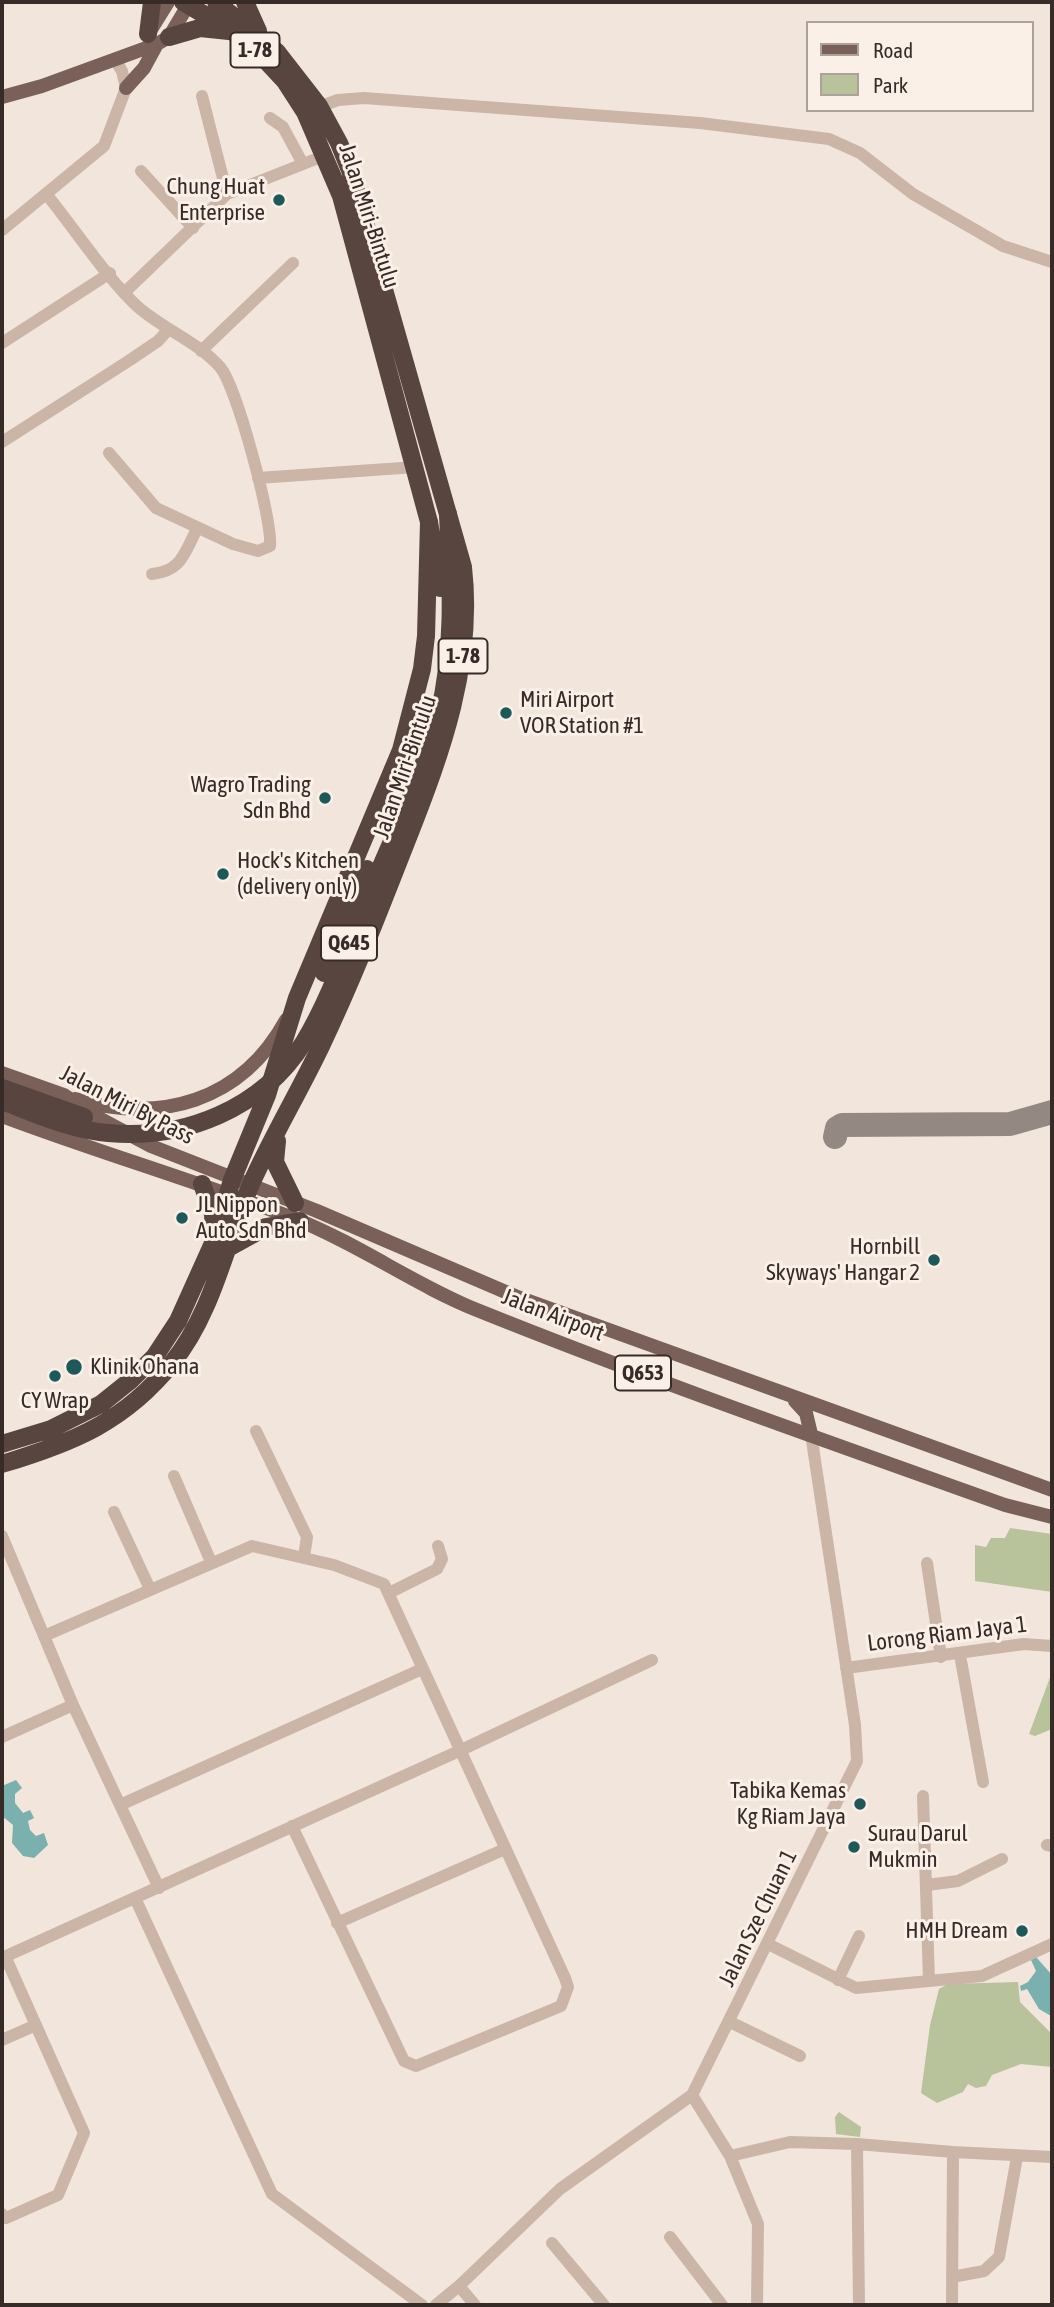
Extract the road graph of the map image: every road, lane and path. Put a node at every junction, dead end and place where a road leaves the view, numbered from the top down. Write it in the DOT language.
graph roads {
  1 [pos="152,2"];
  2 [pos="168,2"];
  3 [pos="216,2"];
  4 [pos="245,2"];
  5 [pos="187,3"];
  6 [pos="232,31"];
  7 [pos="260,36"];
  8 [pos="158,38"];
  9 [pos="115,60"];
  10 [pos="126,88"];
  11 [pos="202,96"];
  12 [pos="2,97"];
  13 [pos="312,109"];
  14 [pos="270,118"];
  15 [pos="326,155"];
  16 [pos="303,164"];
  17 [pos="141,171"];
  18 [pos="226,194"];
  19 [pos="47,195"];
  20 [pos="193,228"];
  21 [pos="2,230"];
  22 [pos="1052,262"];
  23 [pos="293,263"];
  24 [pos="110,273"];
  25 [pos="125,292"];
  26 [pos="168,330"];
  27 [pos="2,343"];
  28 [pos="201,351"];
  29 [pos="2,442"];
  30 [pos="108,453"];
  31 [pos="416,467"];
  32 [pos="258,478"];
  33 [pos="448,514"];
  34 [pos="429,522"];
  35 [pos="197,529"];
  36 [pos="152,574"];
  37 [pos="297,998"];
  38 [pos="2,1073"];
  39 [pos="2,1088"];
  40 [pos="64,1095"];
  41 [pos="2,1101"];
  42 [pos="2,1116"];
  43 [pos="279,1131"];
  44 [pos="202,1184"];
  45 [pos="230,1187"];
  46 [pos="248,1193"];
  47 [pos="295,1203"];
  48 [pos="300,1221"];
  49 [pos="220,1245"];
  50 [pos="791,1398"];
  51 [pos="256,1431"];
  52 [pos="811,1434"];
  53 [pos="2,1444"];
  54 [pos="2,1464"];
  55 [pos="174,1476"];
  56 [pos="1052,1490"];
  57 [pos="114,1512"];
  58 [pos="1052,1517"];
  59 [pos="2,1536"];
  60 [pos="438,1546"];
  61 [pos="304,1557"];
  62 [pos="211,1562"];
  63 [pos="927,1563"];
  64 [pos="150,1589"];
  65 [pos="389,1592"];
  66 [pos="44,1636"];
  67 [pos="1052,1646"];
  68 [pos="960,1655"];
  69 [pos="941,1657"];
  70 [pos="652,1660"];
  71 [pos="846,1668"];
  72 [pos="422,1669"];
  73 [pos="73,1705"];
  74 [pos="2,1737"];
  75 [pos="459,1751"];
  76 [pos="983,1782"];
  77 [pos="923,1796"];
  78 [pos="120,1805"];
  79 [pos="292,1826"];
  80 [pos="505,1849"];
  81 [pos="1002,1859"];
  82 [pos="928,1885"];
  83 [pos="159,1888"];
  84 [pos="135,1898"];
  85 [pos="337,1923"];
  86 [pos="859,1936"];
  87 [pos="768,1944"];
  88 [pos="1052,1944"];
  89 [pos="3,1957"];
  90 [pos="838,1980"];
  91 [pos="929,1981"];
  92 [pos="730,2022"];
  93 [pos="36,2025"];
  94 [pos="2,2040"];
  95 [pos="800,2056"];
  96 [pos="692,2095"];
  97 [pos="857,2144"];
  98 [pos="953,2152"];
  99 [pos="730,2156"];
  100 [pos="1017,2157"];
  101 [pos="1052,2157"];
  102 [pos="2,2214"];
  103 [pos="670,2237"];
  104 [pos="552,2243"];
  105 [pos="952,2277"];
  106 [pos="459,2286"];
  107 [pos="422,2305"];
  108 [pos="436,2305"];
  109 [pos="475,2305"];
  110 [pos="604,2305"];
  111 [pos="722,2305"];
  112 [pos="757,2305"];
  113 [pos="859,2305"];
  114 [pos="952,2305"];
  1 -- 8 [label="highway"];
  2 -- 8 [label="main road"];
  3 -- 7 [label="highway, Jalan Miri-Bintulu / 1-78"];
  4 -- 7 [label="highway"];
  5 -- 6 [label="highway, Jalan Miri-Bintulu / 1-78"];
  5 -- 8 [label="main road"];
  6 -- 8 [label="highway"];
  6 -- 13 [label="highway, Jalan Miri-Bintulu / 1-78"];
  7 -- 13 [label="highway, Jalan Miri-Bintulu / 1-78"];
  8 -- 9 [label="main road"];
  8 -- 10 [label="main road"];
  9 -- 10 [label="street"];
  9 -- 12 [label="main road"];
  10 -- 19 [label="street"];
  11 -- 18 [label="street"];
  13 -- 15 [label="highway, Jalan Miri-Bintulu / 1-78"];
  13 -- 22 [label="street"];
  13 -- 33 [label="highway, Jalan Miri-Bintulu / 1-78"];
  14 -- 16 [label="street"];
  15 -- 16 [label="street"];
  15 -- 31 [label="highway, Jalan Miri-Bintulu / 1-78"];
  16 -- 18 [label="street"];
  17 -- 20 [label="street"];
  18 -- 20 [label="street"];
  19 -- 21 [label="street"];
  19 -- 24 [label="street"];
  20 -- 25 [label="street"];
  23 -- 28 [label="street"];
  24 -- 25 [label="street"];
  24 -- 27 [label="street"];
  25 -- 26 [label="street"];
  26 -- 28 [label="street"];
  26 -- 29 [label="street"];
  28 -- 32 [label="street"];
  30 -- 35 [label="street"];
  31 -- 32 [label="street"];
  31 -- 34 [label="highway, Jalan Miri-Bintulu / 1-78"];
  32 -- 35 [label="street"];
  33 -- 41 [label="highway, Q645, bridge"];
  33 -- 43 [label="highway, Jalan Miri-Bintulu / 1-78"];
  34 -- 37 [label="highway, Jalan Miri-Bintulu / 1-78"];
  34 -- 39 [label="highway, Q645, bridge"];
  35 -- 36 [label="street"];
  37 -- 40 [label="main road"];
  37 -- 45 [label="highway, Jalan Miri-Bintulu / 1-78"];
  38 -- 40 [label="main road, Jalan Miri By Pass"];
  40 -- 45 [label="main road, Jalan Miri By Pass"];
  42 -- 44 [label="main road, Jalan Miri By Pass"];
  43 -- 46 [label="highway, Jalan Miri-Bintulu / 1-78"];
  43 -- 47 [label="highway"];
  44 -- 45 [label="main road, Jalan Miri By Pass"];
  44 -- 49 [label="highway"];
  45 -- 46 [label="main road, Q653"];
  45 -- 49 [label="highway, Jalan Miri-Bintulu"];
  46 -- 47 [label="main road, Jalan Airport / Q653"];
  46 -- 48 [label="main road, Jalan Airport / Q653"];
  46 -- 49 [label="highway, Jalan Miri-Bintulu"];
  47 -- 50 [label="main road, Jalan Airport / Q653"];
  48 -- 49 [label="highway"];
  48 -- 52 [label="main road, Jalan Airport / Q653"];
  49 -- 53 [label="highway, Jalan Miri-Bintulu"];
  49 -- 54 [label="highway, Jalan Miri-Bintulu"];
  50 -- 52 [label="main road"];
  50 -- 56 [label="main road, Jalan Airport / Q653"];
  51 -- 61 [label="street"];
  52 -- 58 [label="main road, Jalan Airport / Q653"];
  52 -- 71 [label="street, Jalan Sze Chuan 1"];
  55 -- 62 [label="street"];
  57 -- 64 [label="street"];
  59 -- 66 [label="street"];
  60 -- 65 [label="street"];
  61 -- 62 [label="street"];
  61 -- 65 [label="street"];
  62 -- 64 [label="street"];
  63 -- 69 [label="street"];
  64 -- 66 [label="street"];
  65 -- 72 [label="street"];
  66 -- 73 [label="street"];
  67 -- 68 [label="street, Lorong Riam Jaya 1"];
  68 -- 69 [label="street, Lorong Riam Jaya 1"];
  68 -- 76 [label="street"];
  69 -- 71 [label="street, Lorong Riam Jaya 1"];
  70 -- 75 [label="street"];
  71 -- 87 [label="street, Jalan Sze Chuan 1"];
  72 -- 75 [label="street"];
  72 -- 78 [label="street"];
  73 -- 74 [label="street"];
  73 -- 78 [label="street"];
  75 -- 79 [label="street"];
  75 -- 80 [label="street"];
  77 -- 82 [label="street"];
  78 -- 83 [label="street"];
  79 -- 83 [label="street"];
  79 -- 85 [label="street"];
  80 -- 85 [label="street"];
  80 -- 85 [label="street"];
  81 -- 82 [label="street"];
  82 -- 91 [label="street"];
  83 -- 84 [label="street"];
  84 -- 89 [label="street"];
  84 -- 107 [label="street"];
  86 -- 90 [label="street"];
  87 -- 90 [label="street"];
  87 -- 92 [label="street, Jalan Sze Chuan 1"];
  88 -- 91 [label="street"];
  89 -- 93 [label="street"];
  90 -- 91 [label="street"];
  92 -- 95 [label="street"];
  92 -- 96 [label="street, Jalan Sze Chuan 1"];
  93 -- 94 [label="street"];
  93 -- 102 [label="street"];
  96 -- 99 [label="street"];
  96 -- 106 [label="street, Jalan Sze Chuan 1"];
  97 -- 98 [label="street"];
  97 -- 99 [label="street"];
  97 -- 113 [label="street"];
  98 -- 100 [label="street"];
  98 -- 105 [label="street"];
  99 -- 112 [label="street"];
  100 -- 101 [label="street"];
  100 -- 105 [label="street"];
  103 -- 111 [label="street"];
  104 -- 110 [label="street"];
  105 -- 114 [label="street"];
  106 -- 108 [label="street, Jalan Sze Chuan 1"];
  106 -- 109 [label="street"];
}
